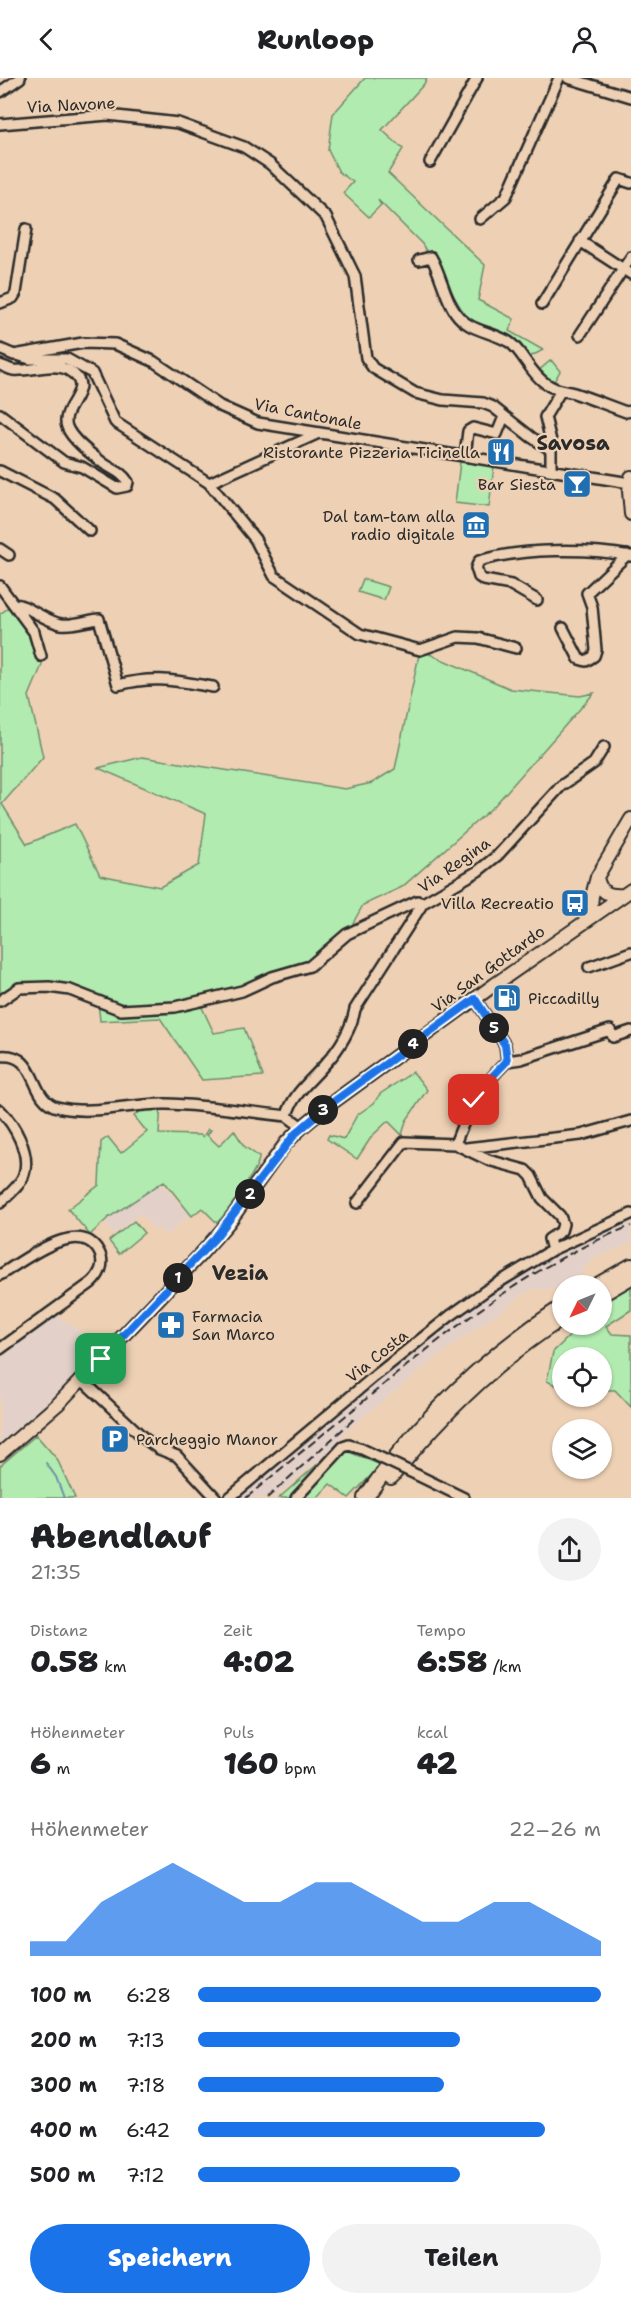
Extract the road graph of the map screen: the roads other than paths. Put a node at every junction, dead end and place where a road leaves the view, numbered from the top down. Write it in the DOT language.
graph roads {
  1 [pos="20,78"];
  2 [pos="477,78"];
  3 [pos="559,78"];
  4 [pos="573,79"];
  5 [pos="0,92"];
  6 [pos="631,97"];
  7 [pos="0,124"];
  8 [pos="430,162"];
  9 [pos="631,183"];
  10 [pos="480,219"];
  11 [pos="26,229"];
  12 [pos="580,241"];
  13 [pos="631,257"];
  14 [pos="419,260"];
  15 [pos="627,272"];
  16 [pos="0,303"];
  17 [pos="542,304"];
  18 [pos="580,335"];
  19 [pos="0,349"];
  20 [pos="14,355"];
  21 [pos="0,364"];
  22 [pos="560,392"];
  23 [pos="631,411"];
  24 [pos="0,414"];
  25 [pos="502,419"];
  26 [pos="320,433"];
  27 [pos="551,450"];
  28 [pos="465,456"];
  29 [pos="551,470"];
  30 [pos="0,471"];
  31 [pos="630,480"];
  32 [pos="209,483"];
  33 [pos="630,498"];
  34 [pos="631,514"];
  35 [pos="90,531"];
  36 [pos="0,549"];
  37 [pos="9,555"];
  38 [pos="629,556"];
  39 [pos="0,586"];
  40 [pos="537,600"];
  41 [pos="14,604"];
  42 [pos="564,628"];
  43 [pos="516,648"];
  44 [pos="41,656"];
  45 [pos="213,687"];
  46 [pos="604,747"];
  47 [pos="631,819"];
  48 [pos="597,877"];
  49 [pos="627,892"];
  50 [pos="423,903"];
  51 [pos="590,916"];
  52 [pos="631,952"];
  53 [pos="590,967"];
  54 [pos="475,999"];
  55 [pos="0,1001"];
  56 [pos="631,1031"];
  57 [pos="0,1056"];
  58 [pos="507,1061"];
  59 [pos="0,1110"];
  60 [pos="287,1116"];
  61 [pos="631,1121"];
  62 [pos="302,1127"];
  63 [pos="455,1144"];
  64 [pos="466,1148"];
  65 [pos="0,1203"];
  66 [pos="357,1203"];
  67 [pos="631,1214"];
  68 [pos="552,1250"];
  69 [pos="631,1266"];
  70 [pos="0,1275"];
  71 [pos="612,1277"];
  72 [pos="631,1277"];
  73 [pos="612,1288"];
  74 [pos="552,1313"];
  75 [pos="552,1325"];
  76 [pos="0,1349"];
  77 [pos="81,1379"];
  78 [pos="0,1454"];
  79 [pos="216,1498"];
  80 [pos="229,1498"];
  81 [pos="297,1498"];
  82 [pos="365,1498"];
  83 [pos="375,1498"];
  84 [pos="464,1498"];
  1 -- 5 [label="street"];
  2 -- 8 [label="street"];
  3 -- 10 [label="street"];
  4 -- 6 [label="street"];
  7 -- 27 [label="street, Via Navone"];
  9 -- 12 [label="street"];
  11 -- 16 [label="street"];
  12 -- 15 [label="street"];
  12 -- 17 [label="street"];
  13 -- 15 [label="street"];
  14 -- 22 [label="street"];
  15 -- 18 [label="street"];
  19 -- 20 [label="street"];
  20 -- 26 [label="street, Via Cantonale"];
  20 -- 32 [label="street"];
  21 -- 24 [label="street"];
  22 -- 23 [label="street"];
  22 -- 27 [label="street"];
  25 -- 28 [label="street"];
  26 -- 28 [label="street, Via Cantonale"];
  26 -- 32 [label="street"];
  27 -- 29 [label="street"];
  28 -- 29 [label="street, Via Cantonale"];
  29 -- 31 [label="street, Via Cantonale"];
  30 -- 35 [label="street"];
  31 -- 33 [label="main road"];
  32 -- 43 [label="street"];
  33 -- 34 [label="main road"];
  36 -- 37 [label="street"];
  38 -- 40 [label="street"];
  38 -- 42 [label="street"];
  39 -- 41 [label="street"];
  41 -- 44 [label="street"];
  41 -- 45 [label="street"];
  46 -- 50 [label="street, Via Regina"];
  47 -- 48 [label="main road"];
  48 -- 49 [label="main road"];
  48 -- 51 [label="main road"];
  49 -- 51 [label="main road, Via San Gottardo"];
  50 -- 55 [label="street"];
  50 -- 60 [label="street, Via Regina"];
  51 -- 54 [label="main road, Via San Gottardo"];
  52 -- 53 [label="street"];
  54 -- 58 [label="street"];
  54 -- 62 [label="main road, Via San Gottardo"];
  56 -- 58 [label="street"];
  57 -- 60 [label="street"];
  58 -- 63 [label="street"];
  59 -- 65 [label="street"];
  60 -- 62 [label="street"];
  61 -- 64 [label="street"];
  62 -- 77 [label="main road, Via San Gottardo"];
  63 -- 64 [label="street"];
  63 -- 66 [label="street"];
  64 -- 68 [label="street"];
  67 -- 68 [label="street, Via Costa"];
  68 -- 80 [label="street, Via Costa"];
  69 -- 71 [label="highway"];
  70 -- 76 [label="street"];
  72 -- 73 [label="highway"];
  74 -- 82 [label="highway"];
  75 -- 83 [label="highway"];
  77 -- 78 [label="main road, Via San Gottardo"];
  77 -- 79 [label="street"];
  81 -- 84 [label="street, bridge"];
}
